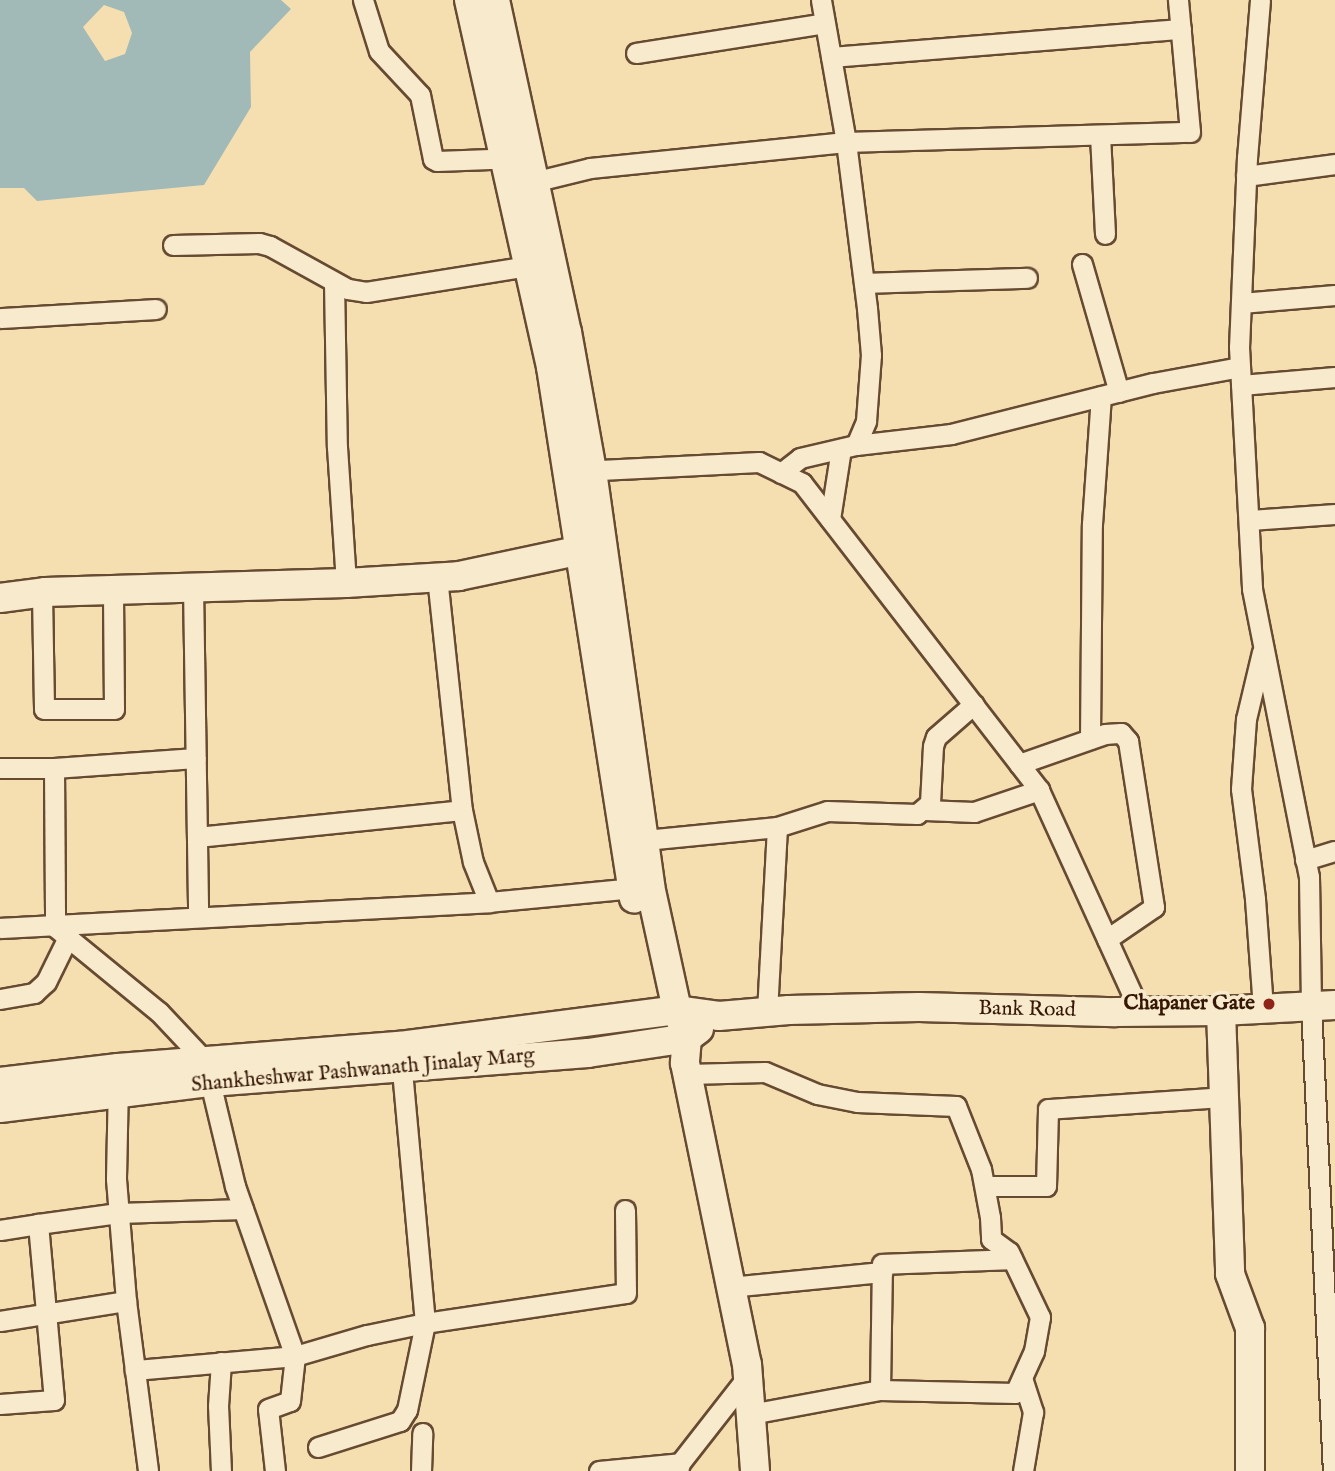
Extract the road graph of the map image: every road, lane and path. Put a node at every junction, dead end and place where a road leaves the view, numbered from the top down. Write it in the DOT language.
graph roads {
  1 [pos="363,0"];
  2 [pos="469,0"];
  3 [pos="495,0"];
  4 [pos="821,0"];
  5 [pos="1178,0"];
  6 [pos="1260,0"];
  7 [pos="825,23"];
  8 [pos="1181,29"];
  9 [pos="636,53"];
  10 [pos="831,57"];
  11 [pos="1100,135"];
  12 [pos="846,142"];
  13 [pos="1335,164"];
  14 [pos="522,166"];
  15 [pos="1246,176"];
  16 [pos="1105,234"];
  17 [pos="173,245"];
  18 [pos="539,264"];
  19 [pos="1082,264"];
  20 [pos="1027,278"];
  21 [pos="334,282"];
  22 [pos="864,283"];
  23 [pos="1335,295"];
  24 [pos="1241,303"];
  25 [pos="156,309"];
  26 [pos="0,318"];
  27 [pos="1241,376"];
  28 [pos="1335,377"];
  29 [pos="1110,394"];
  30 [pos="849,447"];
  31 [pos="580,471"];
  32 [pos="781,473"];
  33 [pos="1335,514"];
  34 [pos="830,519"];
  35 [pos="1248,520"];
  36 [pos="592,547"];
  37 [pos="437,577"];
  38 [pos="346,583"];
  39 [pos="193,586"];
  40 [pos="113,589"];
  41 [pos="43,593"];
  42 [pos="0,598"];
  43 [pos="1263,645"];
  44 [pos="974,704"];
  45 [pos="1090,739"];
  46 [pos="195,758"];
  47 [pos="1020,764"];
  48 [pos="0,768"];
  49 [pos="54,768"];
  50 [pos="1040,790"];
  51 [pos="461,810"];
  52 [pos="925,810"];
  53 [pos="777,827"];
  54 [pos="197,837"];
  55 [pos="645,840"];
  56 [pos="1335,851"];
  57 [pos="1306,860"];
  58 [pos="641,887"];
  59 [pos="489,902"];
  60 [pos="198,917"];
  61 [pos="0,928"];
  62 [pos="61,932"];
  63 [pos="1107,939"];
  64 [pos="0,999"];
  65 [pos="1323,1006"];
  66 [pos="1263,1008"];
  67 [pos="668,1011"];
  68 [pos="767,1012"];
  69 [pos="1140,1012"];
  70 [pos="1221,1012"];
  71 [pos="719,1016"];
  72 [pos="681,1054"];
  73 [pos="401,1057"];
  74 [pos="208,1072"];
  75 [pos="118,1080"];
  76 [pos="0,1082"];
  77 [pos="1224,1097"];
  78 [pos="0,1108"];
  79 [pos="985,1186"];
  80 [pos="243,1209"];
  81 [pos="625,1210"];
  82 [pos="118,1213"];
  83 [pos="38,1224"];
  84 [pos="0,1230"];
  85 [pos="1012,1259"];
  86 [pos="882,1272"];
  87 [pos="729,1287"];
  88 [pos="126,1301"];
  89 [pos="1330,1302"];
  90 [pos="46,1314"];
  91 [pos="0,1321"];
  92 [pos="425,1323"];
  93 [pos="295,1356"];
  94 [pos="221,1362"];
  95 [pos="135,1370"];
  96 [pos="748,1376"];
  97 [pos="1023,1381"];
  98 [pos="880,1390"];
  99 [pos="0,1404"];
  100 [pos="751,1414"];
  101 [pos="422,1433"];
  102 [pos="318,1447"];
  103 [pos="1333,1465"];
  104 [pos="679,1467"];
  105 [pos="148,1471"];
  106 [pos="221,1471"];
  107 [pos="275,1471"];
  108 [pos="421,1471"];
  109 [pos="599,1471"];
  110 [pos="755,1471"];
  111 [pos="1023,1471"];
  112 [pos="1250,1471"];
  1 -- 14 [label="street"];
  2 -- 14 [label="street"];
  3 -- 14 [label="street"];
  4 -- 7 [label="street"];
  5 -- 8 [label="street"];
  6 -- 15 [label="street"];
  7 -- 9 [label="street"];
  7 -- 10 [label="street"];
  8 -- 10 [label="street"];
  8 -- 11 [label="street"];
  10 -- 12 [label="street"];
  11 -- 12 [label="street"];
  11 -- 16 [label="street"];
  12 -- 14 [label="street"];
  12 -- 22 [label="street"];
  13 -- 15 [label="street"];
  14 -- 18 [label="street"];
  14 -- 18 [label="street"];
  15 -- 24 [label="street"];
  17 -- 21 [label="street"];
  18 -- 21 [label="street"];
  18 -- 31 [label="street"];
  19 -- 29 [label="street"];
  20 -- 22 [label="street"];
  21 -- 38 [label="street"];
  22 -- 30 [label="street"];
  23 -- 24 [label="street"];
  24 -- 27 [label="street"];
  25 -- 26 [label="street"];
  27 -- 28 [label="street"];
  27 -- 29 [label="street"];
  27 -- 35 [label="street"];
  29 -- 30 [label="street"];
  29 -- 45 [label="street"];
  30 -- 32 [label="street"];
  30 -- 34 [label="street"];
  31 -- 32 [label="street"];
  31 -- 36 [label="street"];
  32 -- 34 [label="street"];
  33 -- 35 [label="street"];
  34 -- 44 [label="street"];
  35 -- 43 [label="street"];
  36 -- 37 [label="street"];
  36 -- 55 [label="street"];
  36 -- 58 [label="street"];
  37 -- 38 [label="street"];
  37 -- 51 [label="street"];
  38 -- 39 [label="street"];
  39 -- 40 [label="street"];
  39 -- 46 [label="street"];
  40 -- 41 [label="street"];
  40 -- 41 [label="street"];
  41 -- 42 [label="street"];
  43 -- 57 [label="street"];
  43 -- 66 [label="street"];
  44 -- 47 [label="street"];
  44 -- 52 [label="street"];
  45 -- 47 [label="street"];
  45 -- 63 [label="street"];
  46 -- 49 [label="street"];
  46 -- 54 [label="street"];
  47 -- 50 [label="street"];
  48 -- 49 [label="street"];
  49 -- 62 [label="street"];
  50 -- 52 [label="street"];
  50 -- 63 [label="street"];
  51 -- 54 [label="street"];
  51 -- 59 [label="street"];
  52 -- 53 [label="street"];
  53 -- 55 [label="street"];
  53 -- 68 [label="street"];
  54 -- 60 [label="street"];
  55 -- 58 [label="street"];
  56 -- 57 [label="street"];
  57 -- 65 [label="street"];
  58 -- 59 [label="street"];
  58 -- 67 [label="street"];
  59 -- 60 [label="street"];
  60 -- 62 [label="street"];
  61 -- 62 [label="street"];
  62 -- 64 [label="street"];
  62 -- 74 [label="street"];
  63 -- 69 [label="street"];
  65 -- 66 [label="street, Bank Road"];
  65 -- 89 [label="street"];
  66 -- 70 [label="street, Bank Road"];
  67 -- 71 [label="street, Bank Road"];
  67 -- 72 [label="street"];
  67 -- 73 [label="street, Bank Road"];
  68 -- 69 [label="street, Bank Road"];
  68 -- 71 [label="street, Bank Road"];
  69 -- 70 [label="street, Bank Road"];
  70 -- 77 [label="street"];
  71 -- 72 [label="street, Shankheshwar Pashwanath Jinalay Marg"];
  72 -- 73 [label="street, Shankheshwar Pashwanath Jinalay Marg"];
  72 -- 79 [label="street"];
  72 -- 87 [label="street"];
  73 -- 74 [label="street"];
  73 -- 92 [label="street"];
  74 -- 75 [label="street"];
  74 -- 80 [label="street"];
  75 -- 76 [label="street"];
  75 -- 78 [label="street"];
  75 -- 82 [label="street"];
  77 -- 79 [label="street"];
  77 -- 112 [label="street"];
  79 -- 85 [label="street"];
  80 -- 82 [label="street"];
  80 -- 93 [label="street"];
  81 -- 92 [label="street"];
  82 -- 83 [label="street"];
  82 -- 88 [label="street"];
  83 -- 84 [label="street"];
  83 -- 90 [label="street"];
  85 -- 86 [label="street"];
  85 -- 97 [label="street"];
  86 -- 87 [label="street"];
  86 -- 98 [label="street"];
  87 -- 96 [label="street"];
  88 -- 90 [label="street"];
  88 -- 95 [label="street"];
  89 -- 103 [label="street"];
  90 -- 91 [label="street"];
  90 -- 99 [label="street"];
  92 -- 93 [label="street"];
  92 -- 102 [label="street"];
  93 -- 94 [label="street"];
  93 -- 107 [label="street"];
  94 -- 95 [label="street"];
  94 -- 106 [label="street"];
  95 -- 105 [label="street"];
  96 -- 100 [label="street"];
  96 -- 104 [label="street"];
  97 -- 98 [label="street"];
  97 -- 111 [label="street"];
  98 -- 100 [label="street"];
  100 -- 110 [label="street"];
  101 -- 108 [label="street"];
  104 -- 109 [label="street"];
}
